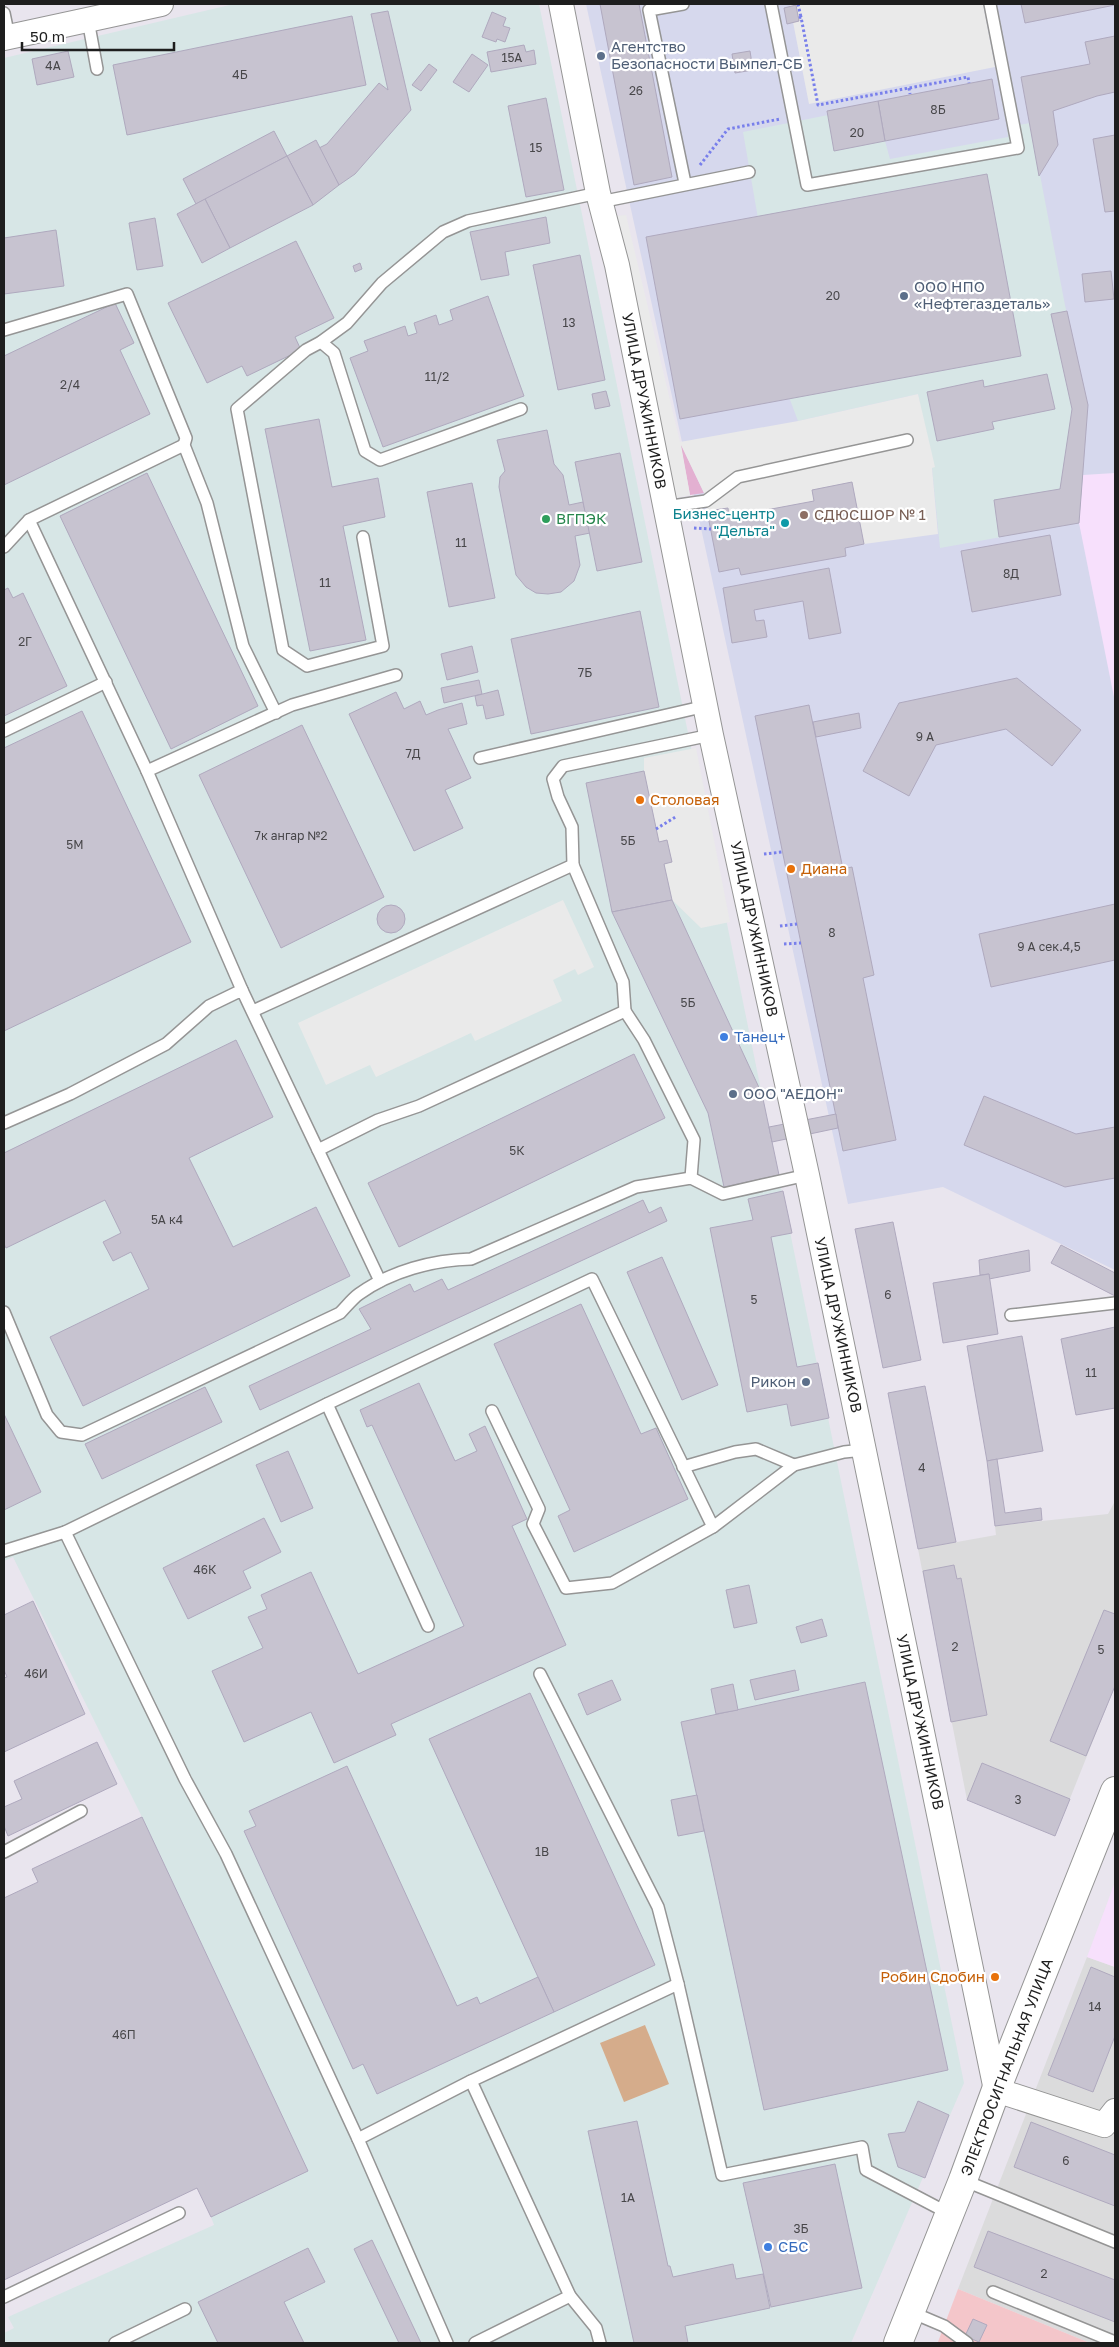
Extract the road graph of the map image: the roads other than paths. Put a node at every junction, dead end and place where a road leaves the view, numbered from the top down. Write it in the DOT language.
graph roads {
  1 [pos="161,4"];
  2 [pos="561,4"];
  3 [pos="682,4"];
  4 [pos="771,4"];
  5 [pos="990,4"];
  6 [pos="4,13"];
  7 [pos="88,20"];
  8 [pos="6,38"];
  9 [pos="97,69"];
  10 [pos="749,172"];
  11 [pos="685,183"];
  12 [pos="599,197"];
  13 [pos="4,330"];
  14 [pos="321,342"];
  15 [pos="520,409"];
  16 [pos="907,440"];
  17 [pos="184,444"];
  18 [pos="665,507"];
  19 [pos="29,520"];
  20 [pos="364,536"];
  21 [pos="4,547"];
  22 [pos="396,675"];
  23 [pos="106,682"];
  24 [pos="706,706"];
  25 [pos="276,713"];
  26 [pos="4,730"];
  27 [pos="711,735"];
  28 [pos="480,758"];
  29 [pos="147,771"];
  30 [pos="573,864"];
  31 [pos="242,990"];
  32 [pos="253,1011"];
  33 [pos="625,1011"];
  34 [pos="4,1124"];
  35 [pos="318,1150"];
  36 [pos="807,1175"];
  37 [pos="691,1178"];
  38 [pos="380,1281"];
  39 [pos="1115,1303"];
  40 [pos="4,1312"];
  41 [pos="1010,1315"];
  42 [pos="328,1404"];
  43 [pos="492,1411"];
  44 [pos="864,1450"];
  45 [pos="794,1465"];
  46 [pos="683,1467"];
  47 [pos="713,1527"];
  48 [pos="66,1532"];
  49 [pos="4,1552"];
  50 [pos="428,1626"];
  51 [pos="540,1674"];
  52 [pos="1115,1791"];
  53 [pos="81,1811"];
  54 [pos="4,1852"];
  55 [pos="678,1984"];
  56 [pos="471,2081"];
  57 [pos="996,2090"];
  58 [pos="1115,2111"];
  59 [pos="358,2140"];
  60 [pos="963,2180"];
  61 [pos="179,2213"];
  62 [pos="950,2214"];
  63 [pos="1115,2242"];
  64 [pos="993,2292"];
  65 [pos="570,2296"];
  66 [pos="4,2297"];
  67 [pos="185,2309"];
  68 [pos="911,2312"];
  69 [pos="1115,2342"];
  70 [pos="115,2343"];
  71 [pos="448,2343"];
  72 [pos="475,2343"];
  73 [pos="600,2343"];
  74 [pos="898,2343"];
  75 [pos="966,2343"];
  1 -- 7 [label="street"];
  2 -- 12 [label="street, УЛИЦА ДРУЖИННИКОВ"];
  3 -- 11 [label="lane"];
  4 -- 5 [label="lane"];
  6 -- 8 [label="lane"];
  7 -- 8 [label="street"];
  7 -- 9 [label="lane"];
  10 -- 11 [label="lane"];
  11 -- 12 [label="lane"];
  12 -- 14 [label="lane"];
  12 -- 18 [label="street, УЛИЦА ДРУЖИННИКОВ"];
  13 -- 17 [label="lane"];
  14 -- 15 [label="lane"];
  14 -- 20 [label="lane"];
  16 -- 18 [label="lane"];
  17 -- 19 [label="lane"];
  17 -- 25 [label="lane"];
  18 -- 24 [label="street, УЛИЦА ДРУЖИННИКОВ"];
  19 -- 21 [label="lane"];
  19 -- 23 [label="lane"];
  22 -- 25 [label="lane"];
  23 -- 26 [label="lane"];
  23 -- 29 [label="lane"];
  24 -- 27 [label="street, УЛИЦА ДРУЖИННИКОВ"];
  24 -- 28 [label="lane"];
  25 -- 29 [label="lane"];
  27 -- 30 [label="lane"];
  27 -- 36 [label="street, УЛИЦА ДРУЖИННИКОВ"];
  29 -- 31 [label="lane"];
  30 -- 32 [label="lane"];
  30 -- 33 [label="lane"];
  31 -- 32 [label="lane"];
  31 -- 34 [label="lane"];
  32 -- 35 [label="lane"];
  33 -- 35 [label="lane"];
  33 -- 37 [label="lane"];
  35 -- 38 [label="lane"];
  36 -- 37 [label="lane"];
  36 -- 44 [label="street, УЛИЦА ДРУЖИННИКОВ"];
  37 -- 38 [label="lane"];
  38 -- 40 [label="lane"];
  39 -- 41 [label="lane"];
  42 -- 46 [label="lane"];
  42 -- 48 [label="lane"];
  42 -- 50 [label="lane"];
  43 -- 47 [label="lane"];
  44 -- 45 [label="lane"];
  44 -- 57 [label="street, УЛИЦА ДРУЖИННИКОВ"];
  45 -- 46 [label="lane"];
  45 -- 47 [label="lane"];
  46 -- 47 [label="lane"];
  48 -- 49 [label="lane"];
  48 -- 59 [label="lane"];
  51 -- 55 [label="lane"];
  52 -- 57 [label="street, ЭЛЕКТРОСИГНАЛЬНАЯ УЛИЦА"];
  53 -- 54 [label="lane"];
  55 -- 56 [label="lane"];
  55 -- 62 [label="lane"];
  56 -- 59 [label="lane"];
  56 -- 65 [label="lane"];
  57 -- 58 [label="street"];
  57 -- 60 [label="street, ЭЛЕКТРОСИГНАЛЬНАЯ УЛИЦА"];
  59 -- 71 [label="lane"];
  60 -- 62 [label="street, ЭЛЕКТРОСИГНАЛЬНАЯ УЛИЦА"];
  60 -- 63 [label="lane"];
  61 -- 66 [label="lane"];
  62 -- 68 [label="street, ЭЛЕКТРОСИГНАЛЬНАЯ УЛИЦА"];
  64 -- 69 [label="lane"];
  65 -- 72 [label="lane"];
  65 -- 73 [label="lane"];
  67 -- 70 [label="lane"];
  68 -- 74 [label="street, ЭЛЕКТРОСИГНАЛЬНАЯ УЛИЦА"];
  68 -- 75 [label="lane"];
}
